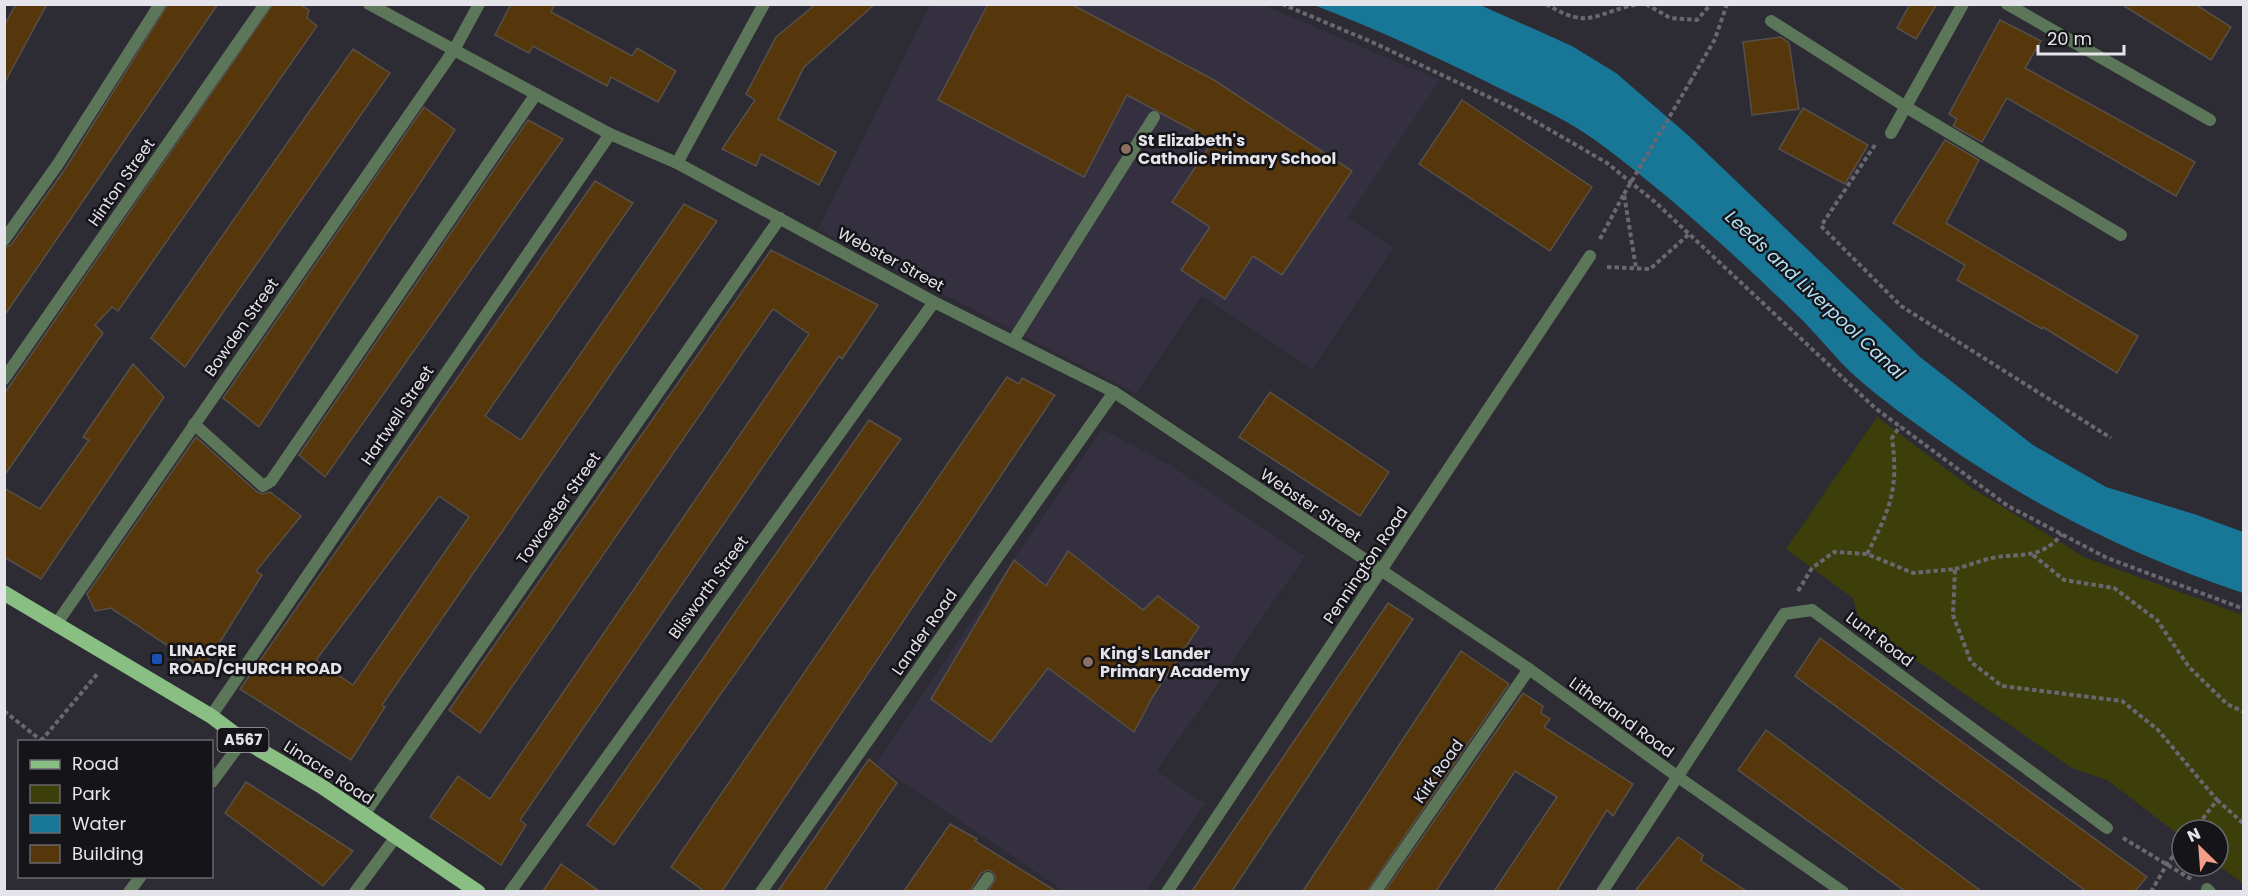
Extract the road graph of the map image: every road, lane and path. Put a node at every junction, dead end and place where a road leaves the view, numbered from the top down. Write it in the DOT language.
graph roads {
  1 [pos="160,4"];
  2 [pos="265,4"];
  3 [pos="369,4"];
  4 [pos="479,4"];
  5 [pos="764,4"];
  6 [pos="1282,4"];
  7 [pos="1546,4"];
  8 [pos="1640,4"];
  9 [pos="1646,4"];
  10 [pos="1711,4"];
  11 [pos="1727,4"];
  12 [pos="1963,4"];
  13 [pos="2007,4"];
  14 [pos="1771,21"];
  15 [pos="454,50"];
  16 [pos="536,94"];
  17 [pos="1906,107"];
  18 [pos="1154,117"];
  19 [pos="2210,120"];
  20 [pos="1891,133"];
  21 [pos="610,134"];
  22 [pos="677,163"];
  23 [pos="1624,195"];
  24 [pos="780,218"];
  25 [pos="1689,234"];
  26 [pos="2121,235"];
  27 [pos="4,240"];
  28 [pos="1590,256"];
  29 [pos="1636,268"];
  30 [pos="934,302"];
  31 [pos="1013,341"];
  32 [pos="4,379"];
  33 [pos="1114,392"];
  34 [pos="194,424"];
  35 [pos="1900,426"];
  36 [pos="2111,438"];
  37 [pos="2062,534"];
  38 [pos="1867,554"];
  39 [pos="2033,555"];
  40 [pos="1955,569"];
  41 [pos="1381,572"];
  42 [pos="4,593"];
  43 [pos="2244,609"];
  44 [pos="1784,614"];
  45 [pos="57,623"];
  46 [pos="112,656"];
  47 [pos="1529,669"];
  48 [pos="4,711"];
  49 [pos="2244,712"];
  50 [pos="211,716"];
  51 [pos="41,740"];
  52 [pos="43,740"];
  53 [pos="243,740"];
  54 [pos="1678,777"];
  55 [pos="213,781"];
  56 [pos="2217,800"];
  57 [pos="363,816"];
  58 [pos="2203,818"];
  59 [pos="2244,824"];
  60 [pos="2107,828"];
  61 [pos="395,838"];
  62 [pos="2170,860"];
  63 [pos="2167,864"];
  64 [pos="139,878"];
  65 [pos="988,878"];
  66 [pos="2209,890"];
  67 [pos="129,891"];
  68 [pos="355,891"];
  69 [pos="478,891"];
  70 [pos="510,891"];
  71 [pos="761,891"];
  72 [pos="978,891"];
  73 [pos="1167,891"];
  74 [pos="1375,891"];
  75 [pos="1602,891"];
  76 [pos="1843,891"];
  77 [pos="2151,891"];
  1 -- 27 [label="street"];
  2 -- 32 [label="street, Hinton Street"];
  3 -- 15 [label="street, Webster Street"];
  4 -- 15 [label="street, Bowden Street"];
  5 -- 22 [label="street"];
  6 -- 25 [label="path"];
  7 -- 8 [label="path"];
  9 -- 10 [label="path"];
  11 -- 23 [label="path, bridge"];
  12 -- 17 [label="street"];
  13 -- 19 [label="street"];
  14 -- 17 [label="street"];
  15 -- 16 [label="street, Webster Street"];
  15 -- 34 [label="street, Bowden Street"];
  16 -- 21 [label="street, Webster Street"];
  16 -- 34 [label="street"];
  17 -- 20 [label="street"];
  17 -- 26 [label="street"];
  18 -- 31 [label="street"];
  20 -- 36 [label="path"];
  21 -- 22 [label="street, Webster Street"];
  21 -- 50 [label="street, Hartwell Street"];
  22 -- 24 [label="street, Webster Street"];
  23 -- 28 [label="path"];
  23 -- 29 [label="path"];
  24 -- 30 [label="street, Webster Street"];
  24 -- 57 [label="street, Towcester Street"];
  25 -- 29 [label="path"];
  25 -- 35 [label="path"];
  28 -- 29 [label="path"];
  28 -- 41 [label="street, Pennington Road"];
  30 -- 31 [label="street, Webster Street"];
  30 -- 70 [label="street, Blisworth Street"];
  31 -- 33 [label="street, Webster Street"];
  33 -- 41 [label="street, Webster Street"];
  33 -- 71 [label="street, Lander Road"];
  34 -- 45 [label="street, Bowden Street"];
  35 -- 37 [label="path"];
  35 -- 38 [label="path"];
  37 -- 39 [label="path"];
  37 -- 43 [label="path"];
  38 -- 40 [label="path"];
  38 -- 44 [label="path"];
  39 -- 40 [label="path"];
  39 -- 49 [label="path"];
  40 -- 56 [label="path"];
  41 -- 47 [label="street, Litherland Road"];
  41 -- 73 [label="street, Pennington Road"];
  42 -- 45 [label="main road, Linacre Road / A567"];
  44 -- 54 [label="street"];
  44 -- 60 [label="street, Lunt Road"];
  45 -- 46 [label="main road, Linacre Road / A567"];
  46 -- 50 [label="main road, Linacre Road / A567"];
  46 -- 52 [label="path"];
  47 -- 54 [label="street, Litherland Road"];
  47 -- 74 [label="street, Kirk Road"];
  48 -- 51 [label="path"];
  50 -- 53 [label="main road, Linacre Road / A567"];
  53 -- 55 [label="street"];
  53 -- 57 [label="main road, Linacre Road / A567"];
  54 -- 75 [label="street"];
  54 -- 76 [label="street, Litherland Road"];
  56 -- 58 [label="path"];
  56 -- 59 [label="path"];
  57 -- 61 [label="main road, Linacre Road / A567"];
  60 -- 63 [label="path"];
  61 -- 68 [label="street"];
  61 -- 69 [label="main road, Linacre Road / A567"];
  62 -- 63 [label="path"];
  63 -- 66 [label="path"];
  63 -- 77 [label="path"];
  64 -- 67 [label="street"];
  65 -- 72 [label="street"];
}
